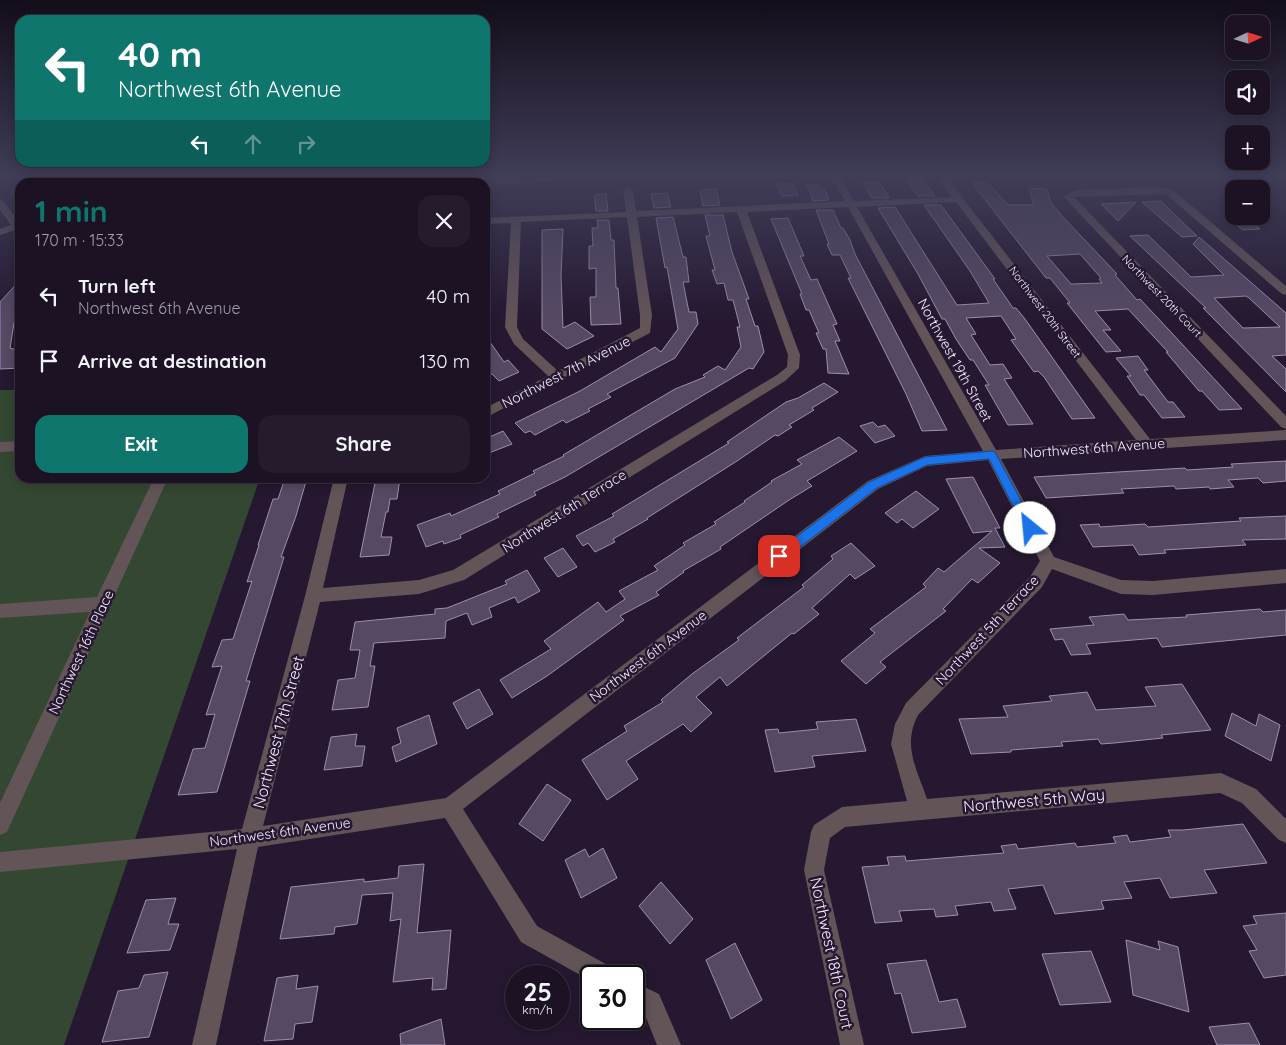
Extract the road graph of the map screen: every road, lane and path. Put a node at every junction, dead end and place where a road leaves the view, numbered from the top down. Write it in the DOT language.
graph roads {
  1 [pos="516,224"];
  2 [pos="632,224"];
  3 [pos="746,224"];
  4 [pos="862,224"];
  5 [pos="977,224"];
  6 [pos="1095,224"];
  7 [pos="1207,224"];
  8 [pos="15,229"];
  9 [pos="0,232"];
  10 [pos="1286,292"];
  11 [pos="556,377"];
  12 [pos="490,411"];
  13 [pos="1286,424"];
  14 [pos="1286,435"];
  15 [pos="1146,444"];
  16 [pos="15,446"];
  17 [pos="0,447"];
  18 [pos="992,455"];
  19 [pos="159,483"];
  20 [pos="340,483"];
  21 [pos="1048,561"];
  22 [pos="1286,576"];
  23 [pos="313,596"];
  24 [pos="104,604"];
  25 [pos="0,611"];
  26 [pos="450,807"];
  27 [pos="920,810"];
  28 [pos="0,825"];
  29 [pos="821,832"];
  30 [pos="1286,833"];
  31 [pos="250,838"];
  32 [pos="0,862"];
  33 [pos="584,965"];
  34 [pos="645,999"];
  35 [pos="204,1045"];
  36 [pos="669,1045"];
  37 [pos="852,1045"];
  1 -- 11 [label="street"];
  2 -- 11 [label="street, Northwest 7th Avenue"];
  3 -- 23 [label="street, Northwest 6th Terrace"];
  4 -- 18 [label="street, Northwest 19th Street"];
  5 -- 15 [label="street, Northwest 20th Street"];
  6 -- 13 [label="street, Northwest 20th Court"];
  7 -- 10 [label="street, Northwest 20th Court"];
  8 -- 9 [label="street"];
  11 -- 12 [label="street, Northwest 7th Avenue"];
  14 -- 15 [label="street, Northwest 6th Avenue"];
  15 -- 18 [label="street, Northwest 6th Avenue"];
  16 -- 17 [label="street"];
  18 -- 21 [label="street, Northwest 19th Street"];
  18 -- 26 [label="street, Northwest 6th Avenue"];
  19 -- 24 [label="street, Northwest 16th Place"];
  20 -- 23 [label="street, Northwest 17th Street"];
  21 -- 22 [label="street, Northwest 5th Terrace"];
  21 -- 27 [label="street, Northwest 5th Terrace"];
  23 -- 31 [label="street, Northwest 17th Street"];
  24 -- 25 [label="street"];
  24 -- 28 [label="street, Northwest 16th Place"];
  26 -- 31 [label="street, Northwest 6th Avenue"];
  26 -- 33 [label="street"];
  27 -- 29 [label="street, Northwest 5th Way"];
  27 -- 30 [label="street, Northwest 5th Way"];
  29 -- 37 [label="street, Northwest 18th Court"];
  31 -- 32 [label="street, Northwest 6th Avenue"];
  31 -- 35 [label="street, Northwest 17th Street"];
  34 -- 36 [label="street"];
}
